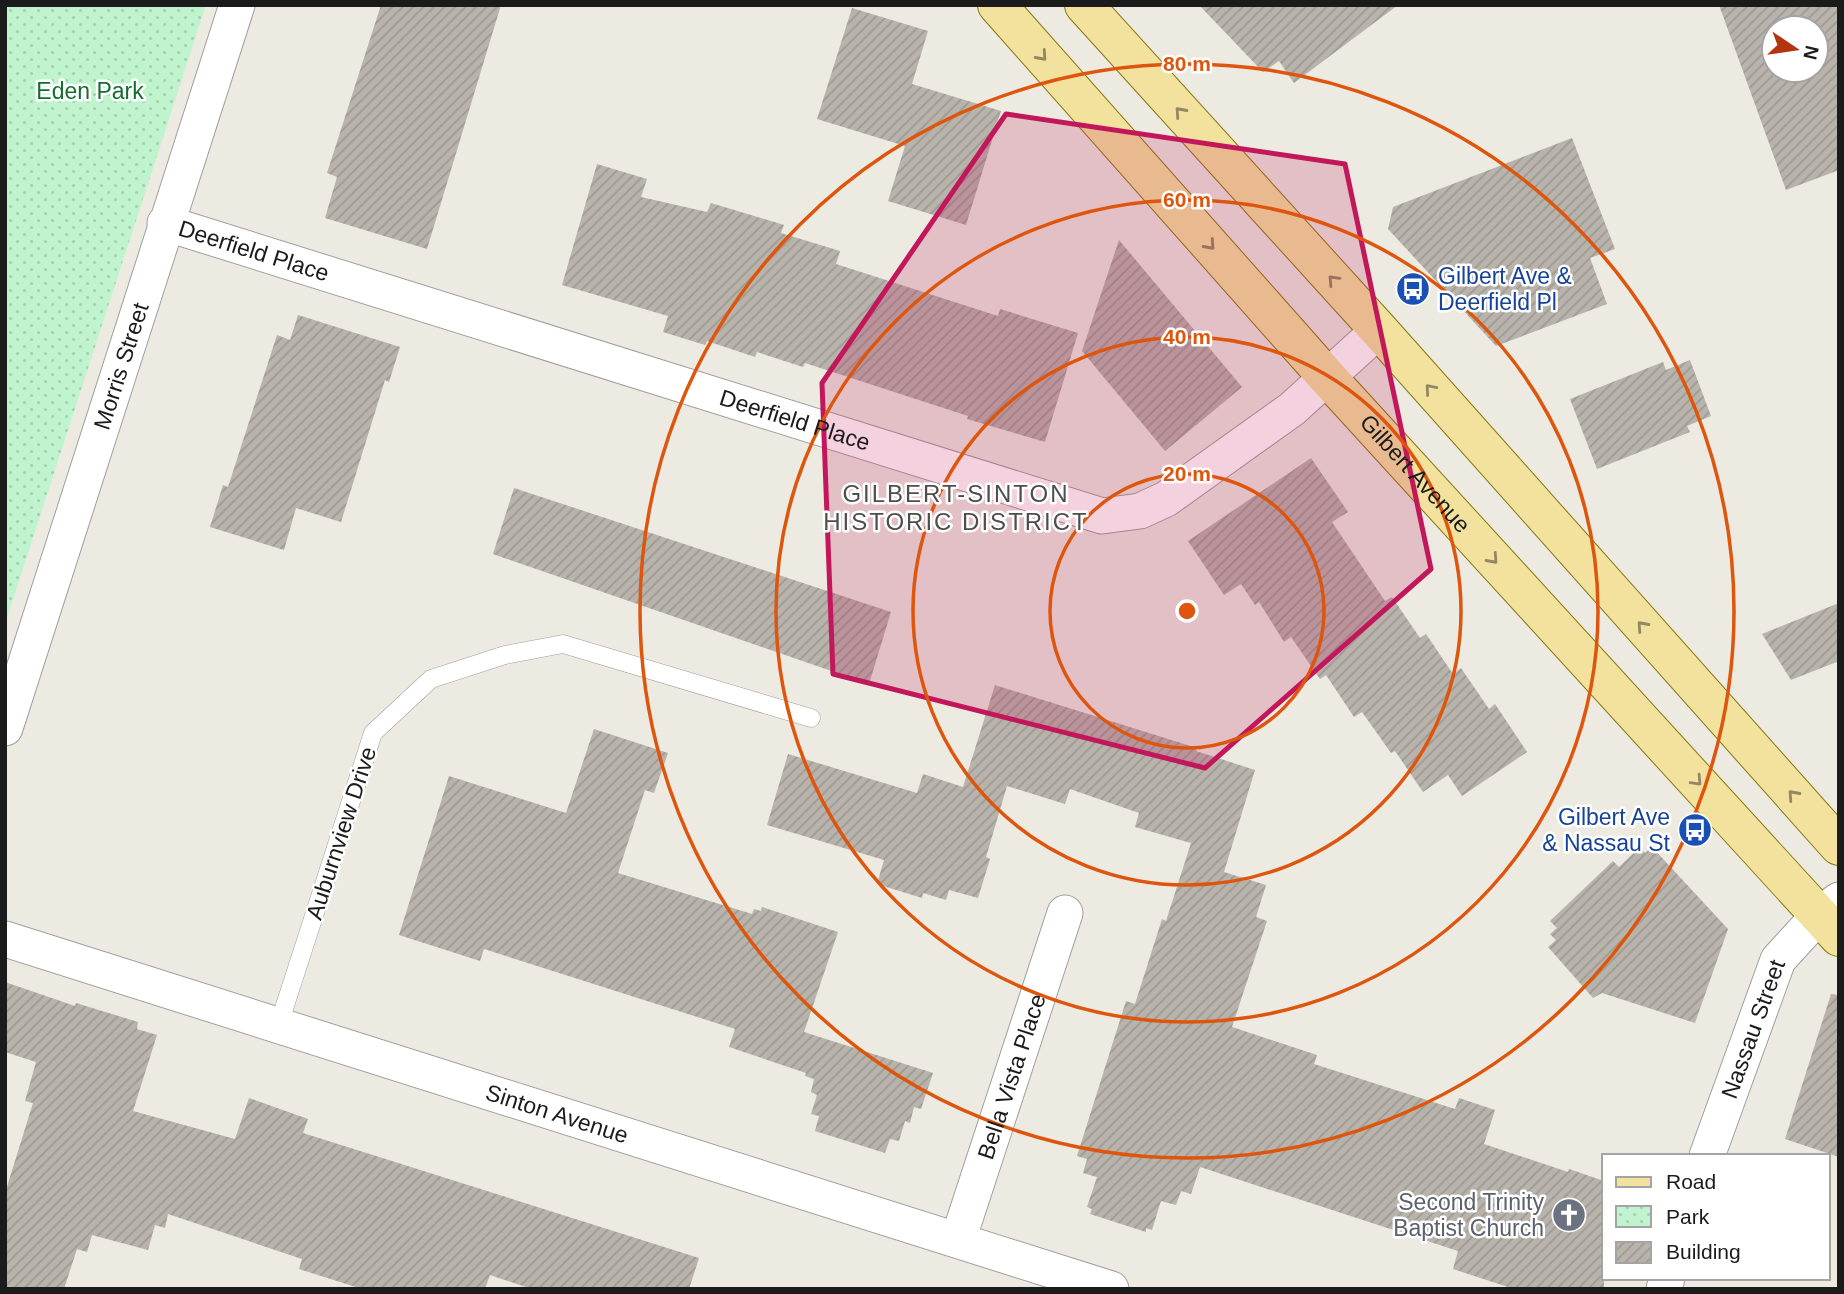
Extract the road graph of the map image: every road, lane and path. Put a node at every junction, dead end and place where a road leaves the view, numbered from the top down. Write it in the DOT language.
graph roads {
  1 [pos="237,5"];
  2 [pos="997,5"];
  3 [pos="1084,5"];
  4 [pos="165,223"];
  5 [pos="1379,330"];
  6 [pos="1327,377"];
  7 [pos="811,718"];
  8 [pos="5,728"];
  9 [pos="1839,846"];
  10 [pos="1065,913"];
  11 [pos="1832,917"];
  12 [pos="5,939"];
  13 [pos="279,1024"];
  14 [pos="1708,1154"];
  15 [pos="958,1240"];
  16 [pos="1111,1289"];
  1 -- 4 [label="street, Morris Street"];
  2 -- 6 [label="main road, Gilbert Avenue, one-way"];
  5 -- 3 [label="main road, one-way"];
  4 -- 6 [label="street, Deerfield Place"];
  4 -- 8 [label="street, Morris Street"];
  5 -- 6 [label="street, Deerfield Place"];
  9 -- 5 [label="main road, one-way"];
  6 -- 11 [label="main road, Gilbert Avenue, one-way"];
  7 -- 13 [label="lane, Auburnview Drive"];
  10 -- 15 [label="street, Bella Vista Place"];
  11 -- 14 [label="street, Nassau Street"];
  12 -- 13 [label="street, Sinton Avenue"];
  13 -- 15 [label="street, Sinton Avenue"];
  15 -- 16 [label="street, Sinton Avenue"];
}
